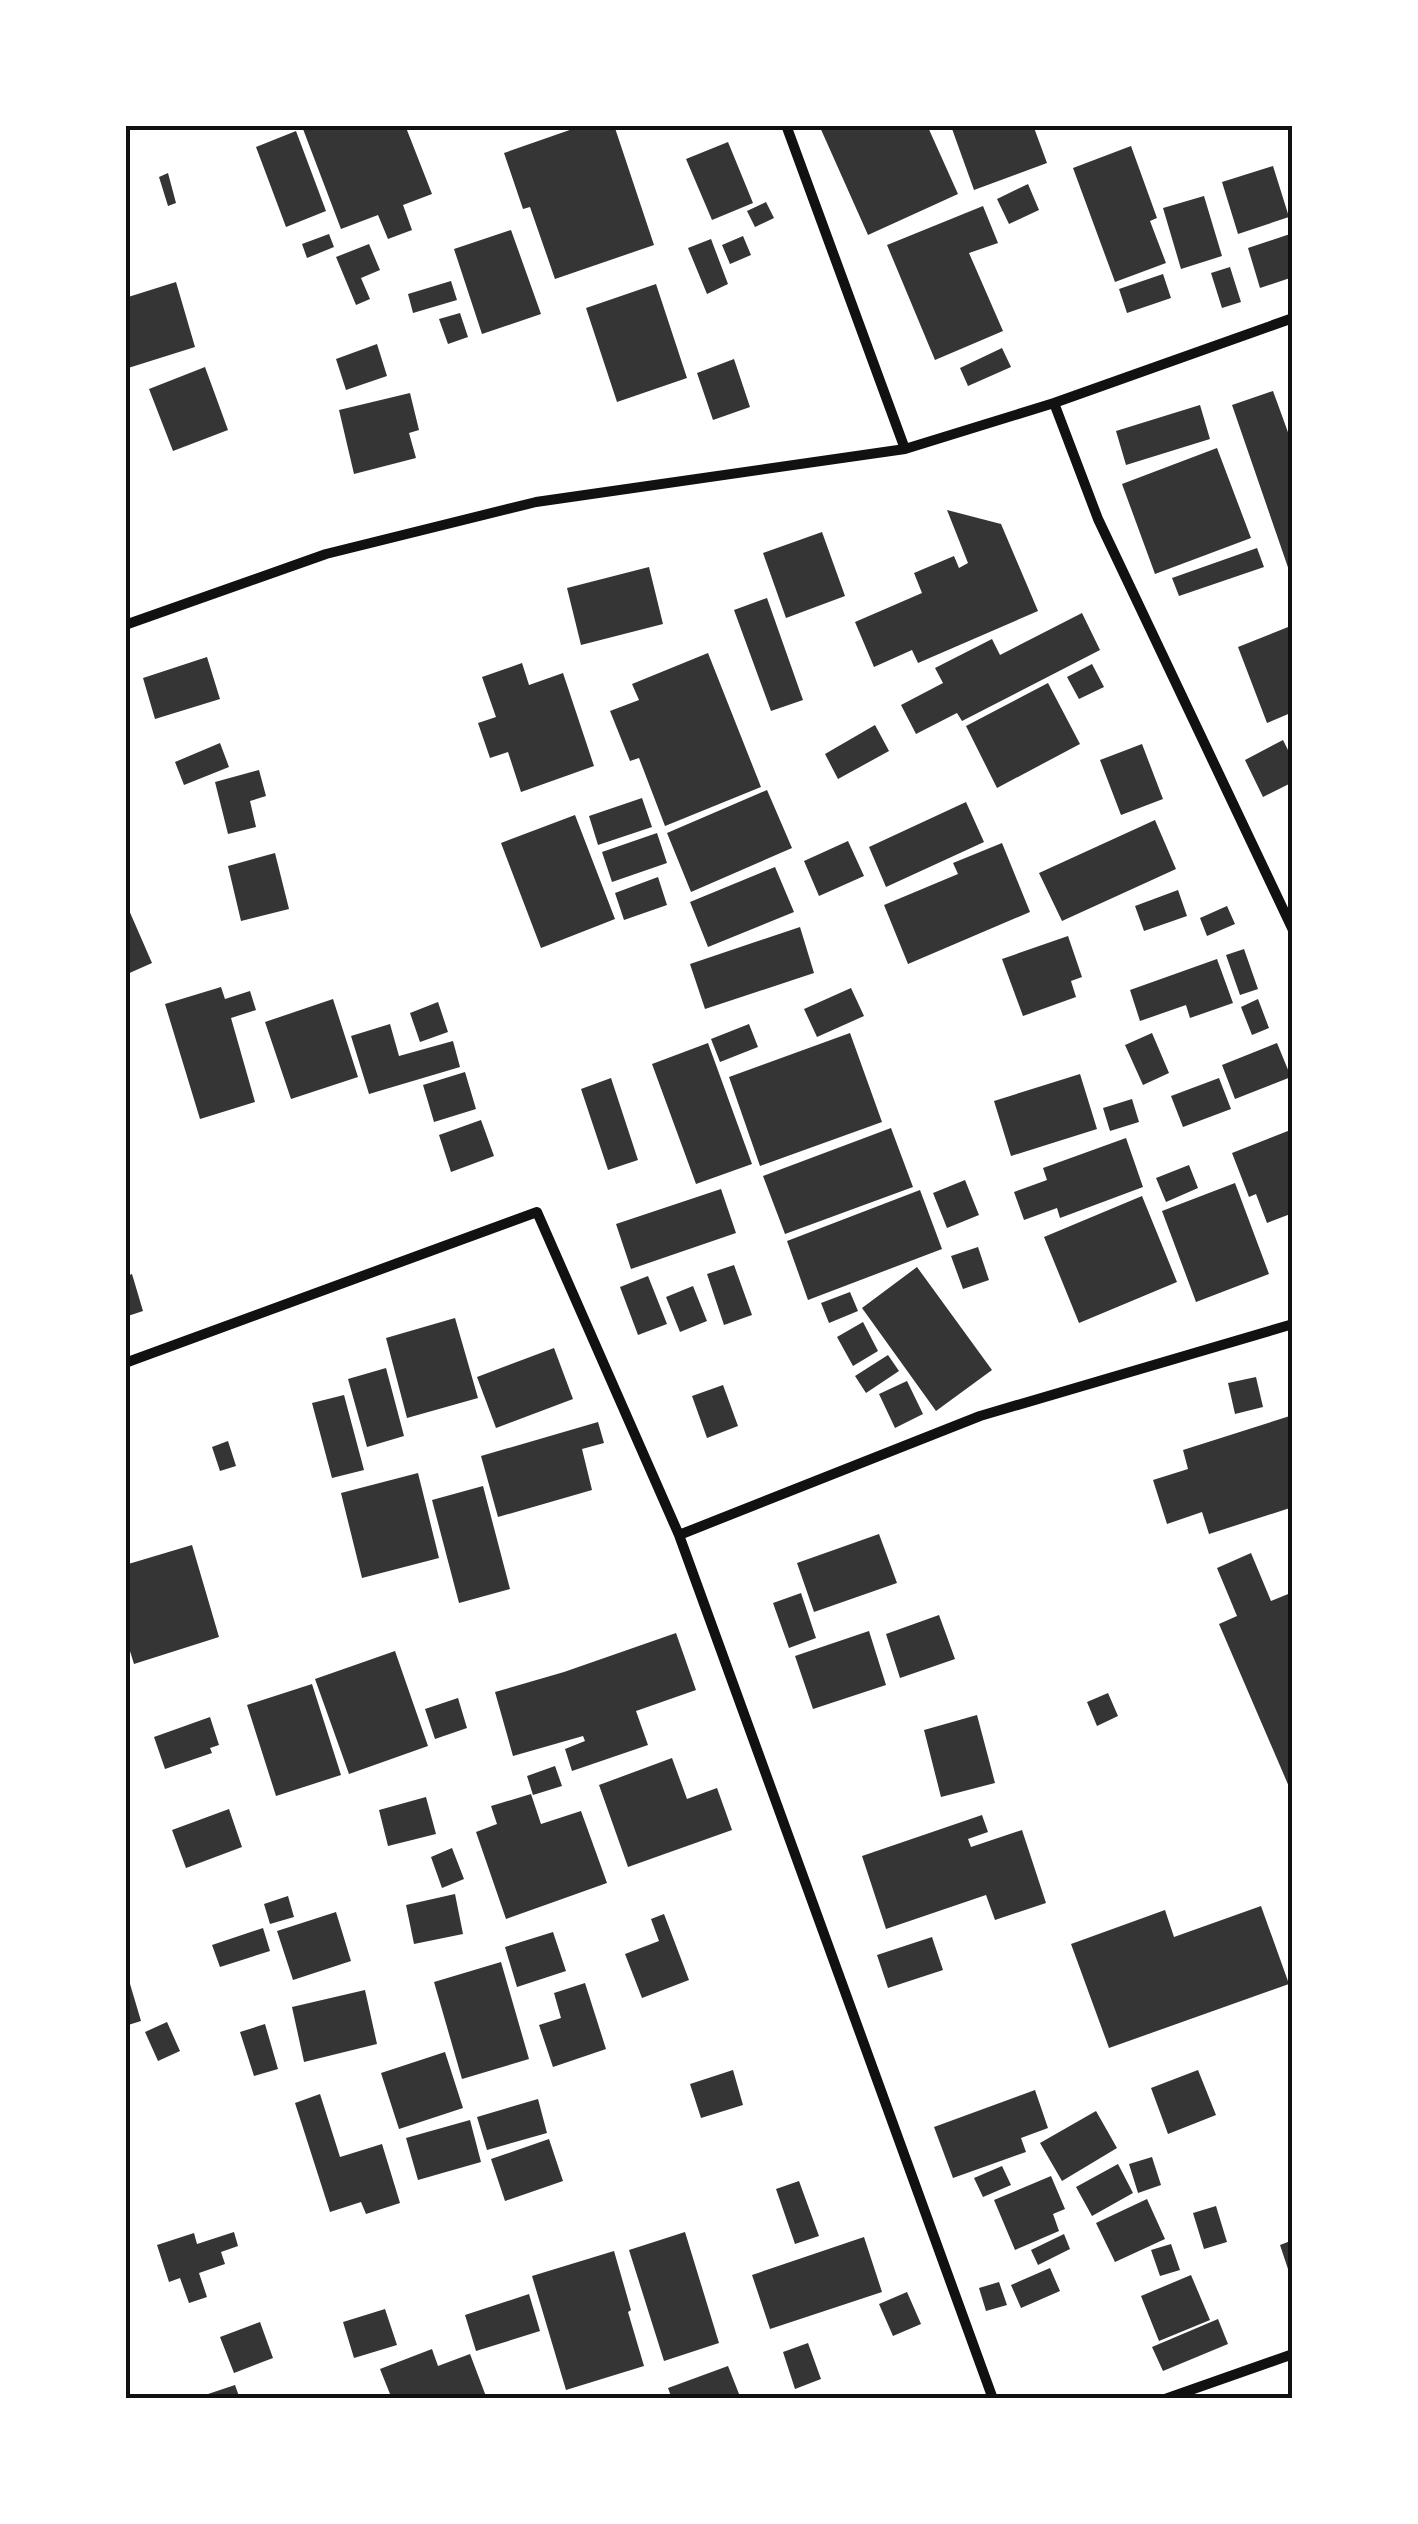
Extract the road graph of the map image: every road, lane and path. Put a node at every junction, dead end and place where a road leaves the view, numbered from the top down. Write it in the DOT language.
graph roads {
  1 [pos="786,125"];
  2 [pos="1293,318"];
  3 [pos="1054,403"];
  4 [pos="905,448"];
  5 [pos="125,625"];
  6 [pos="1293,930"];
  7 [pos="1293,1324"];
  8 [pos="125,1362"];
  9 [pos="679,1536"];
  10 [pos="1293,2354"];
  11 [pos="993,2399"];
  12 [pos="1165,2399"];
  1 -- 4 [label="street"];
  2 -- 3 [label="street"];
  3 -- 4 [label="street"];
  3 -- 6 [label="street"];
  4 -- 5 [label="street"];
  7 -- 9 [label="street"];
  8 -- 9 [label="street"];
  9 -- 11 [label="street"];
  10 -- 12 [label="street"];
}
